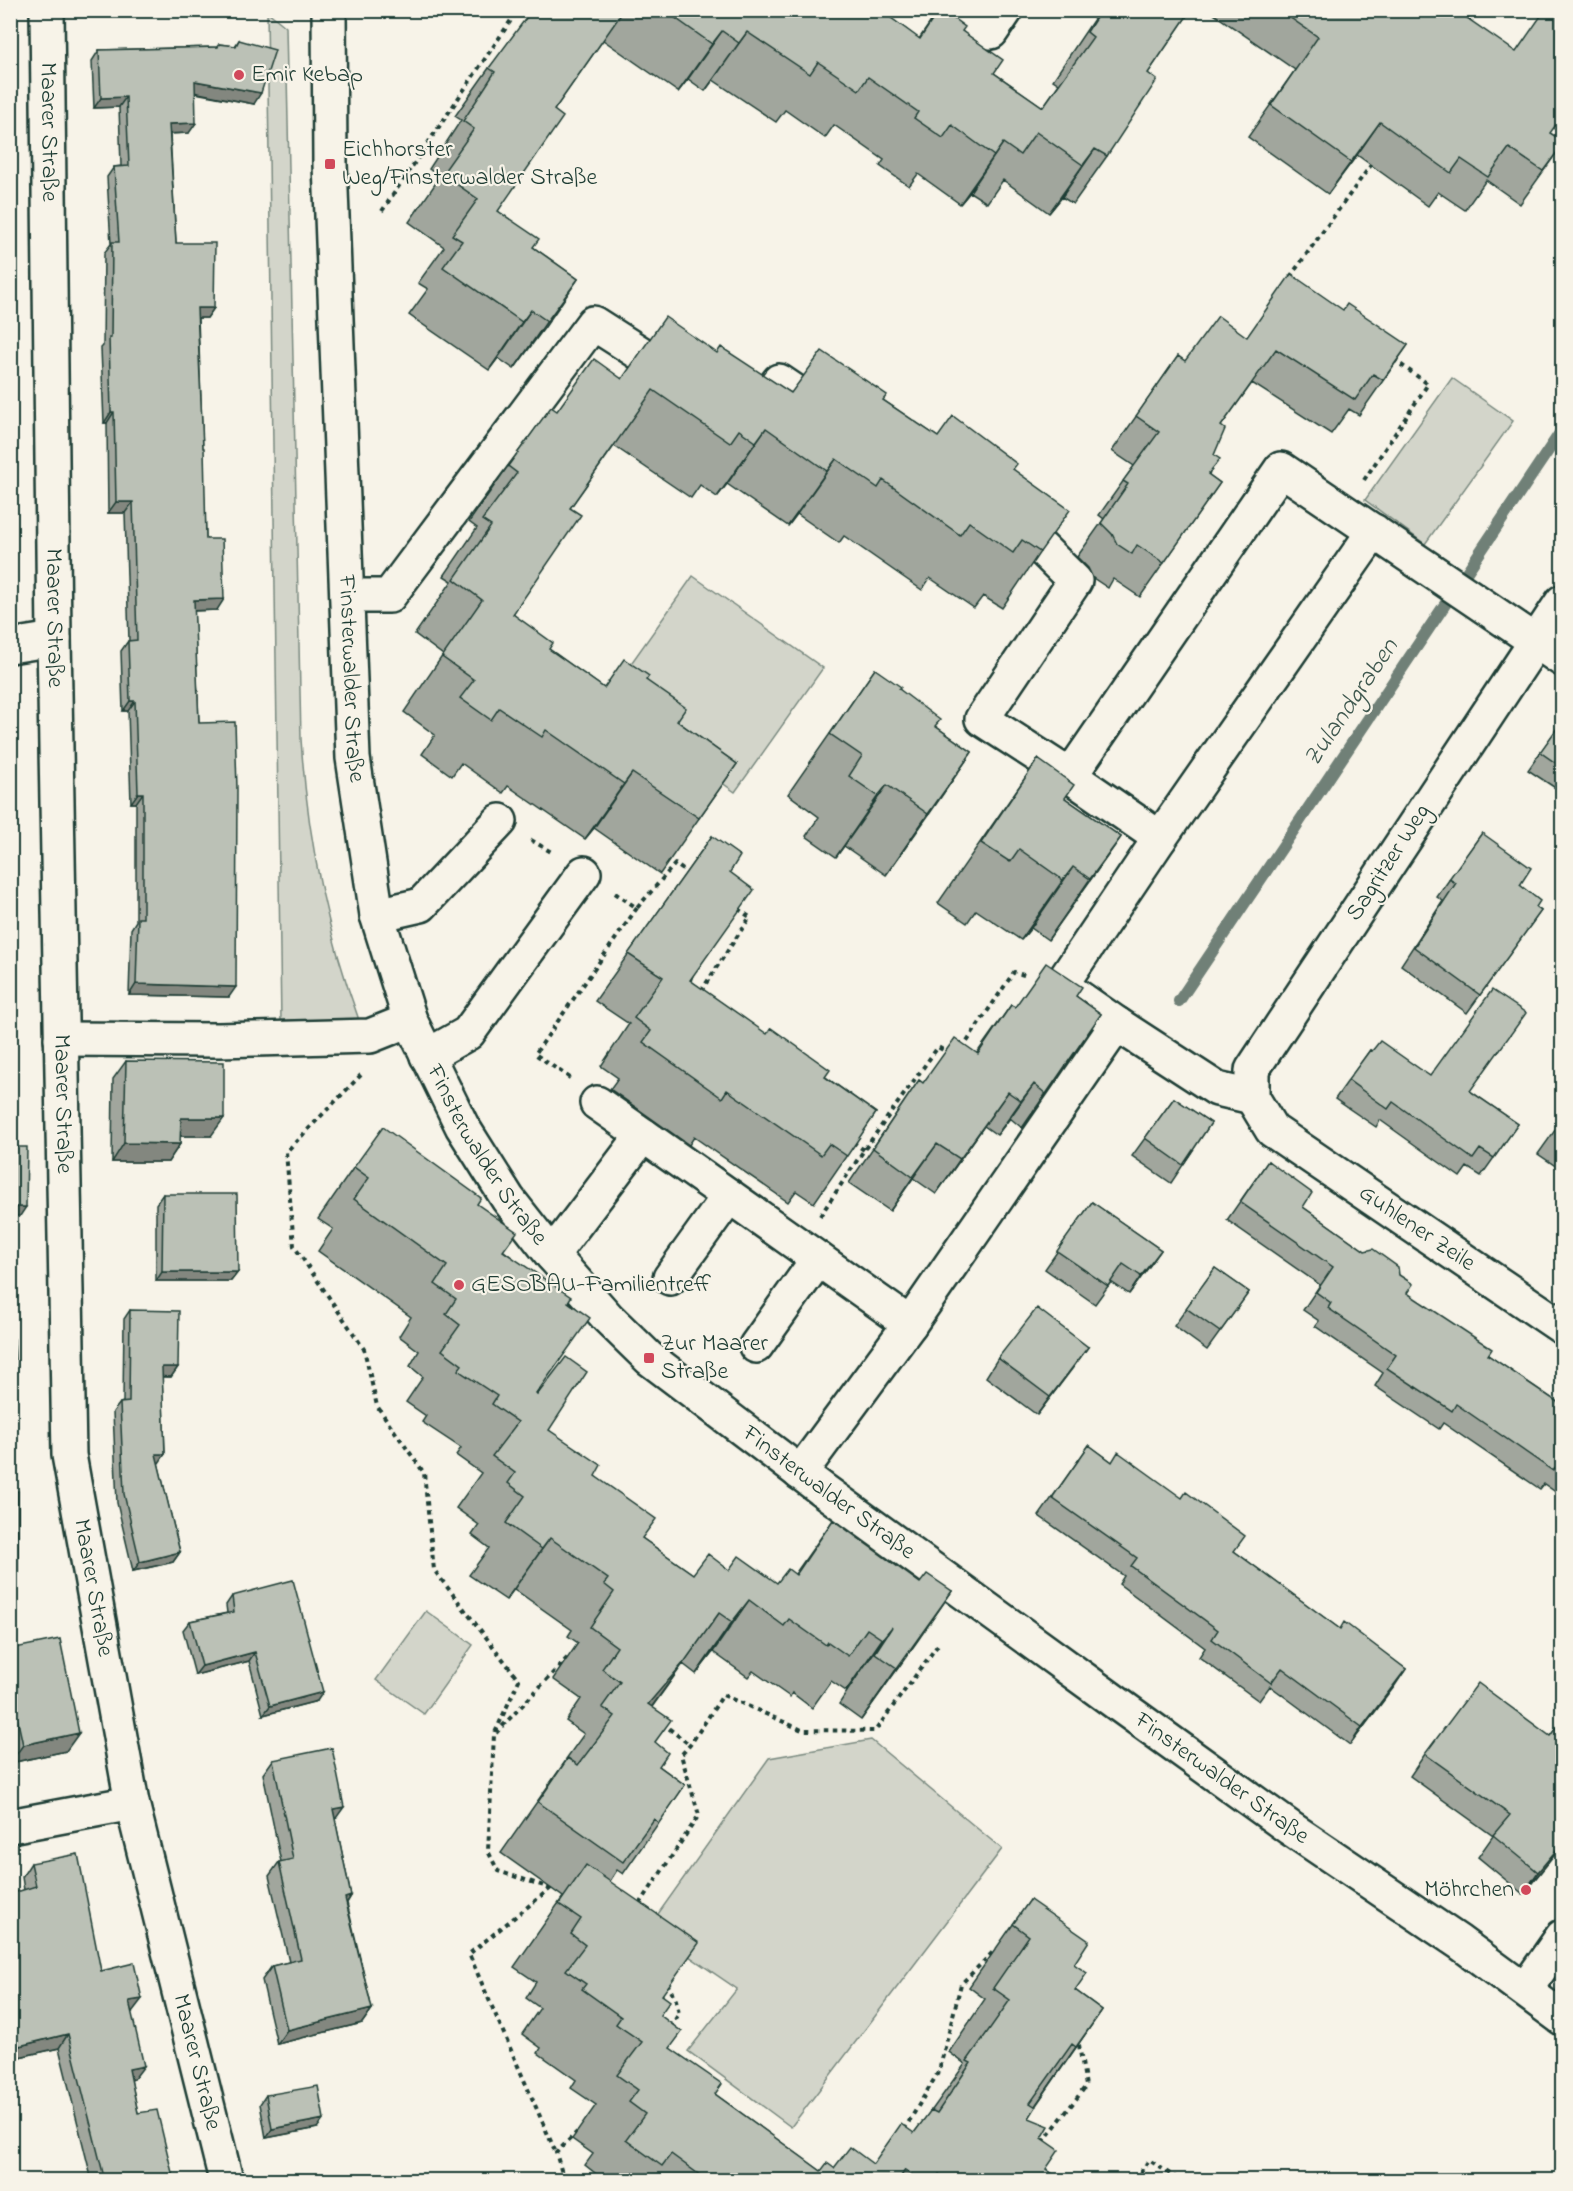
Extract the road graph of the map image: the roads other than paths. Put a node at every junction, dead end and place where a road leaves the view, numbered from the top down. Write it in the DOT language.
graph roads {
  1 [pos="47,10"];
  2 [pos="329,10"];
  3 [pos="962,10"];
  4 [pos="1006,10"];
  5 [pos="855,433"];
  6 [pos="985,501"];
  7 [pos="1374,531"];
  8 [pos="346,596"];
  9 [pos="1563,602"];
  10 [pos="54,639"];
  11 [pos="1536,641"];
  12 [pos="10,646"];
  13 [pos="1563,659"];
  14 [pos="1070,776"];
  15 [pos="500,821"];
  16 [pos="1160,838"];
  17 [pos="584,873"];
  18 [pos="377,915"];
  19 [pos="410,1020"];
  20 [pos="1117,1024"];
  21 [pos="61,1039"];
  22 [pos="427,1056"];
  23 [pos="1252,1097"];
  24 [pos="597,1102"];
  25 [pos="643,1136"];
  26 [pos="729,1196"];
  27 [pos="809,1252"];
  28 [pos="552,1255"];
  29 [pos="670,1278"];
  30 [pos="910,1324"];
  31 [pos="1563,1328"];
  32 [pos="756,1346"];
  33 [pos="800,1473"];
  34 [pos="132,1803"];
  35 [pos="10,1826"];
  36 [pos="1563,1937"];
  37 [pos="1525,1990"];
  38 [pos="1563,2018"];
  39 [pos="226,2181"];
  1 -- 10 [label="street, Maarer Straße"];
  2 -- 8 [label="street, Finsterwalder Straße"];
  3 -- 4 [label="street"];
  5 -- 8 [label="street"];
  6 -- 14 [label="street"];
  7 -- 11 [label="street"];
  7 -- 14 [label="street"];
  7 -- 16 [label="street"];
  8 -- 18 [label="street, Finsterwalder Straße"];
  9 -- 11 [label="street, Sagritzer Weg"];
  10 -- 12 [label="street"];
  10 -- 21 [label="street, Maarer Straße"];
  11 -- 13 [label="street"];
  11 -- 23 [label="street, Sagritzer Weg"];
  14 -- 16 [label="street"];
  15 -- 18 [label="street"];
  16 -- 20 [label="street"];
  17 -- 22 [label="street"];
  18 -- 19 [label="street, Finsterwalder Straße"];
  19 -- 21 [label="street"];
  19 -- 22 [label="street, Finsterwalder Straße"];
  20 -- 23 [label="street"];
  20 -- 30 [label="street"];
  21 -- 34 [label="street, Maarer Straße"];
  22 -- 28 [label="street, Finsterwalder Straße"];
  23 -- 31 [label="street, Guhlener Zeile"];
  24 -- 25 [label="street"];
  25 -- 26 [label="street"];
  25 -- 28 [label="street"];
  26 -- 27 [label="street"];
  26 -- 29 [label="street"];
  27 -- 30 [label="street"];
  27 -- 32 [label="street"];
  28 -- 33 [label="street, Finsterwalder Straße"];
  30 -- 33 [label="street"];
  33 -- 37 [label="street, Finsterwalder Straße"];
  34 -- 35 [label="street"];
  34 -- 39 [label="street, Maarer Straße"];
  36 -- 37 [label="street"];
  37 -- 38 [label="street, Finsterwalder Straße"];
}
